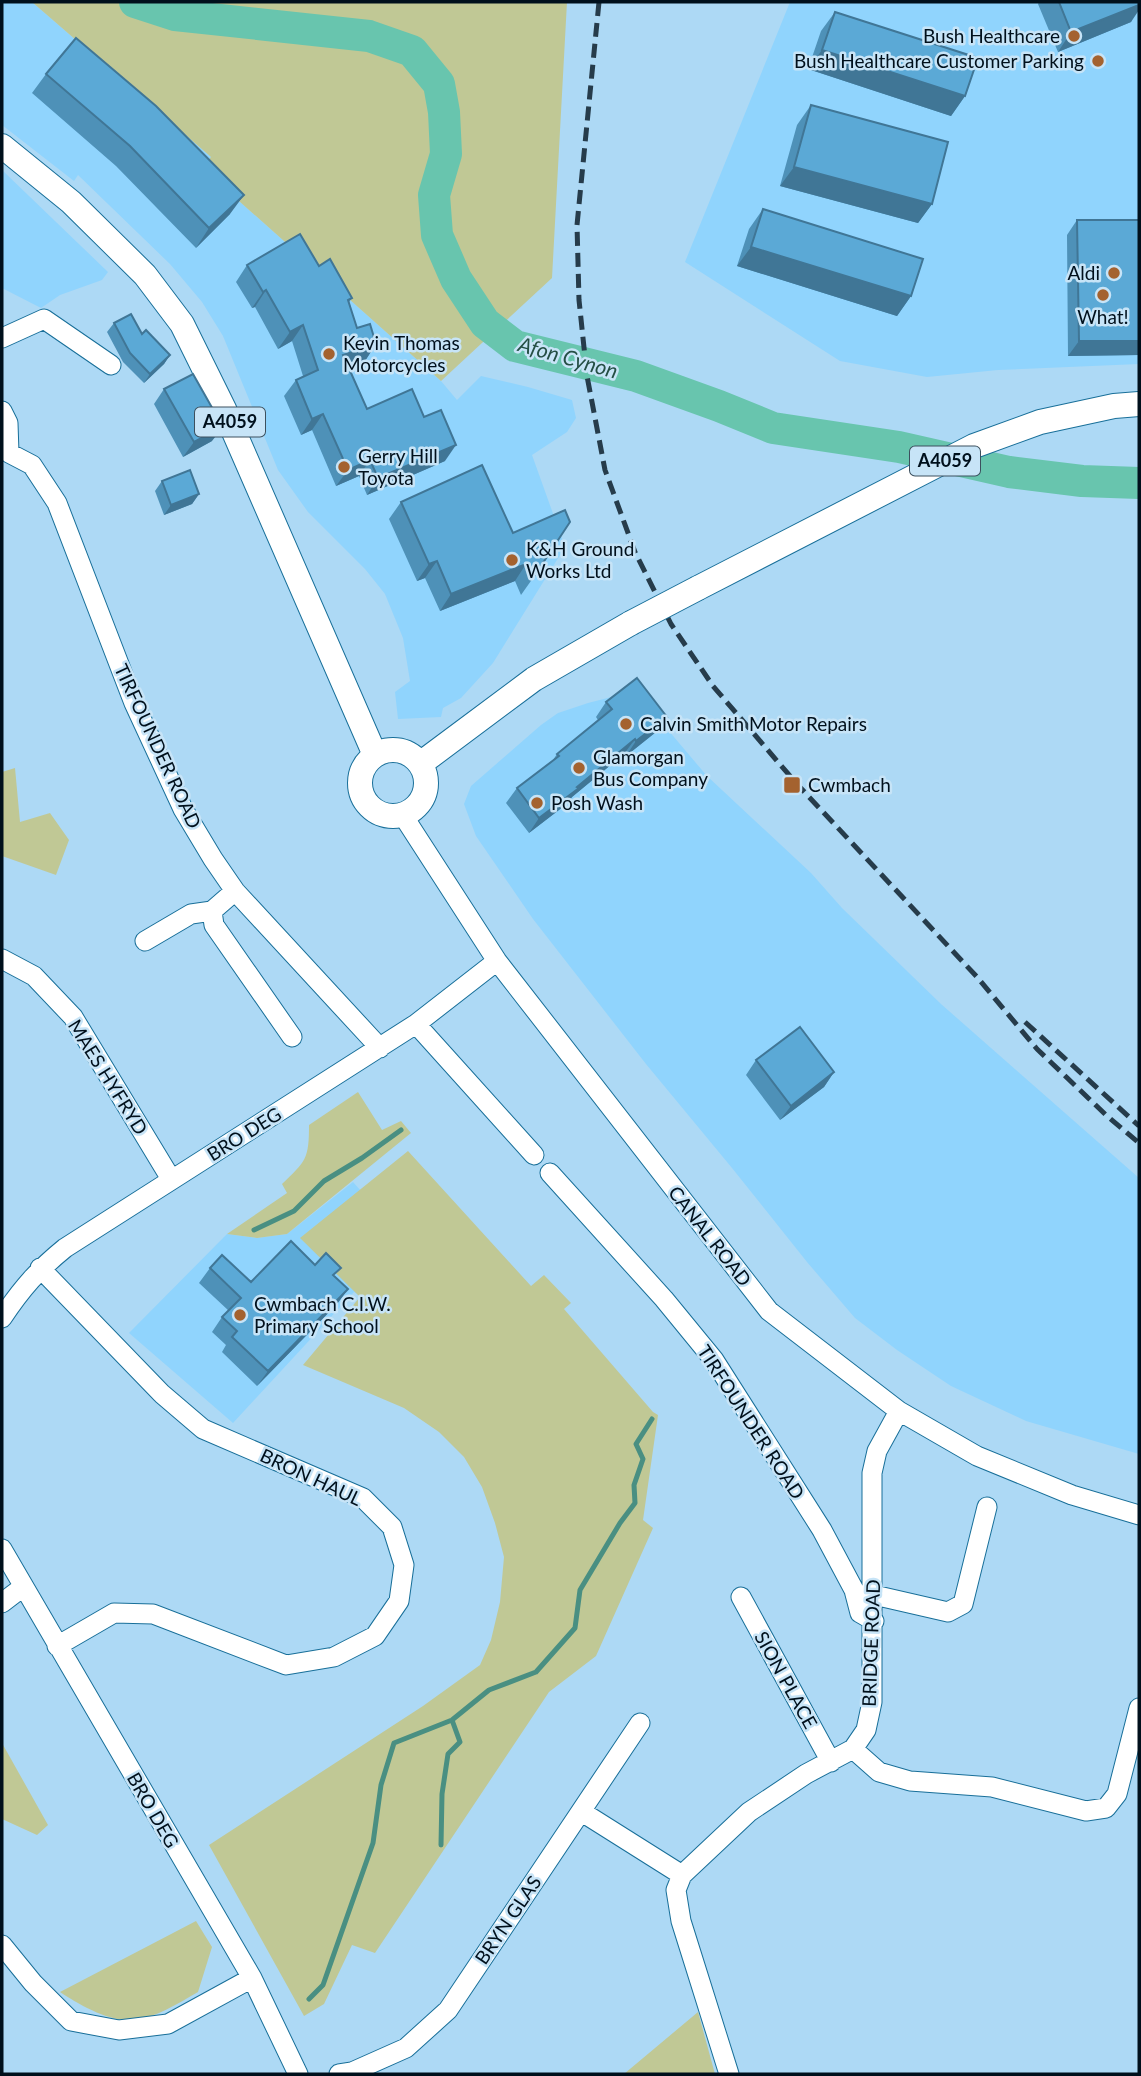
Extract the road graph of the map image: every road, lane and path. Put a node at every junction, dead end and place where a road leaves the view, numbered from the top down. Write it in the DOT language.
graph roads {
  1 [pos="2,146"];
  2 [pos="2,338"];
  3 [pos="111,365"];
  4 [pos="1139,404"];
  5 [pos="2,411"];
  6 [pos="5,453"];
  7 [pos="375,755"];
  8 [pos="420,764"];
  9 [pos="402,814"];
  10 [pos="235,891"];
  11 [pos="212,911"];
  12 [pos="145,942"];
  13 [pos="2,959"];
  14 [pos="497,961"];
  15 [pos="416,1024"];
  16 [pos="292,1037"];
  17 [pos="380,1048"];
  18 [pos="534,1155"];
  19 [pos="550,1172"];
  20 [pos="171,1179"];
  21 [pos="40,1268"];
  22 [pos="2,1318"];
  23 [pos="899,1411"];
  24 [pos="987,1507"];
  25 [pos="1139,1515"];
  26 [pos="2,1549"];
  27 [pos="23,1587"];
  28 [pos="874,1595"];
  29 [pos="741,1597"];
  30 [pos="2,1604"];
  31 [pos="874,1621"];
  32 [pos="57,1646"];
  33 [pos="1139,1708"];
  34 [pos="640,1723"];
  35 [pos="853,1749"];
  36 [pos="831,1762"];
  37 [pos="582,1812"];
  38 [pos="682,1875"];
  39 [pos="2,1945"];
  40 [pos="252,1978"];
  41 [pos="298,2074"];
  42 [pos="339,2074"];
  43 [pos="729,2074"];
  1 -- 7 [label="main road, A4059"];
  2 -- 3 [label="street"];
  4 -- 8 [label="main road, A4059, bridge"];
  5 -- 6 [label="street, TIRFOUNDER ROAD"];
  6 -- 10 [label="street, TIRFOUNDER ROAD"];
  7 -- 8 [label="main road"];
  7 -- 9 [label="main road"];
  8 -- 9 [label="main road"];
  9 -- 14 [label="street, CANAL ROAD"];
  10 -- 11 [label="street"];
  10 -- 17 [label="street, TIRFOUNDER ROAD"];
  11 -- 12 [label="street"];
  11 -- 16 [label="street"];
  13 -- 20 [label="street, MAES HYFRYD"];
  14 -- 15 [label="street, BRO DEG"];
  14 -- 23 [label="street, CANAL ROAD"];
  15 -- 17 [label="street, BRO DEG"];
  15 -- 18 [label="street"];
  17 -- 20 [label="street, BRO DEG"];
  19 -- 31 [label="street, TIRFOUNDER ROAD"];
  20 -- 21 [label="street, BRO DEG"];
  21 -- 22 [label="street, BRO DEG"];
  21 -- 32 [label="street, BRON HAUL"];
  23 -- 25 [label="street, CANAL ROAD"];
  23 -- 28 [label="street, BRIDGE ROAD"];
  24 -- 28 [label="street"];
  26 -- 27 [label="street, BRO DEG"];
  27 -- 30 [label="street"];
  27 -- 32 [label="street, BRO DEG"];
  28 -- 31 [label="street, BRIDGE ROAD"];
  29 -- 36 [label="street, SION PLACE"];
  31 -- 35 [label="street, BRIDGE ROAD"];
  32 -- 40 [label="street, BRO DEG"];
  33 -- 35 [label="street"];
  34 -- 37 [label="street, BRYN GLAS"];
  35 -- 36 [label="street"];
  36 -- 38 [label="street"];
  37 -- 38 [label="street"];
  37 -- 42 [label="street, BRYN GLAS"];
  38 -- 43 [label="street"];
  39 -- 40 [label="street"];
  40 -- 41 [label="street, BRO DEG"];
}
